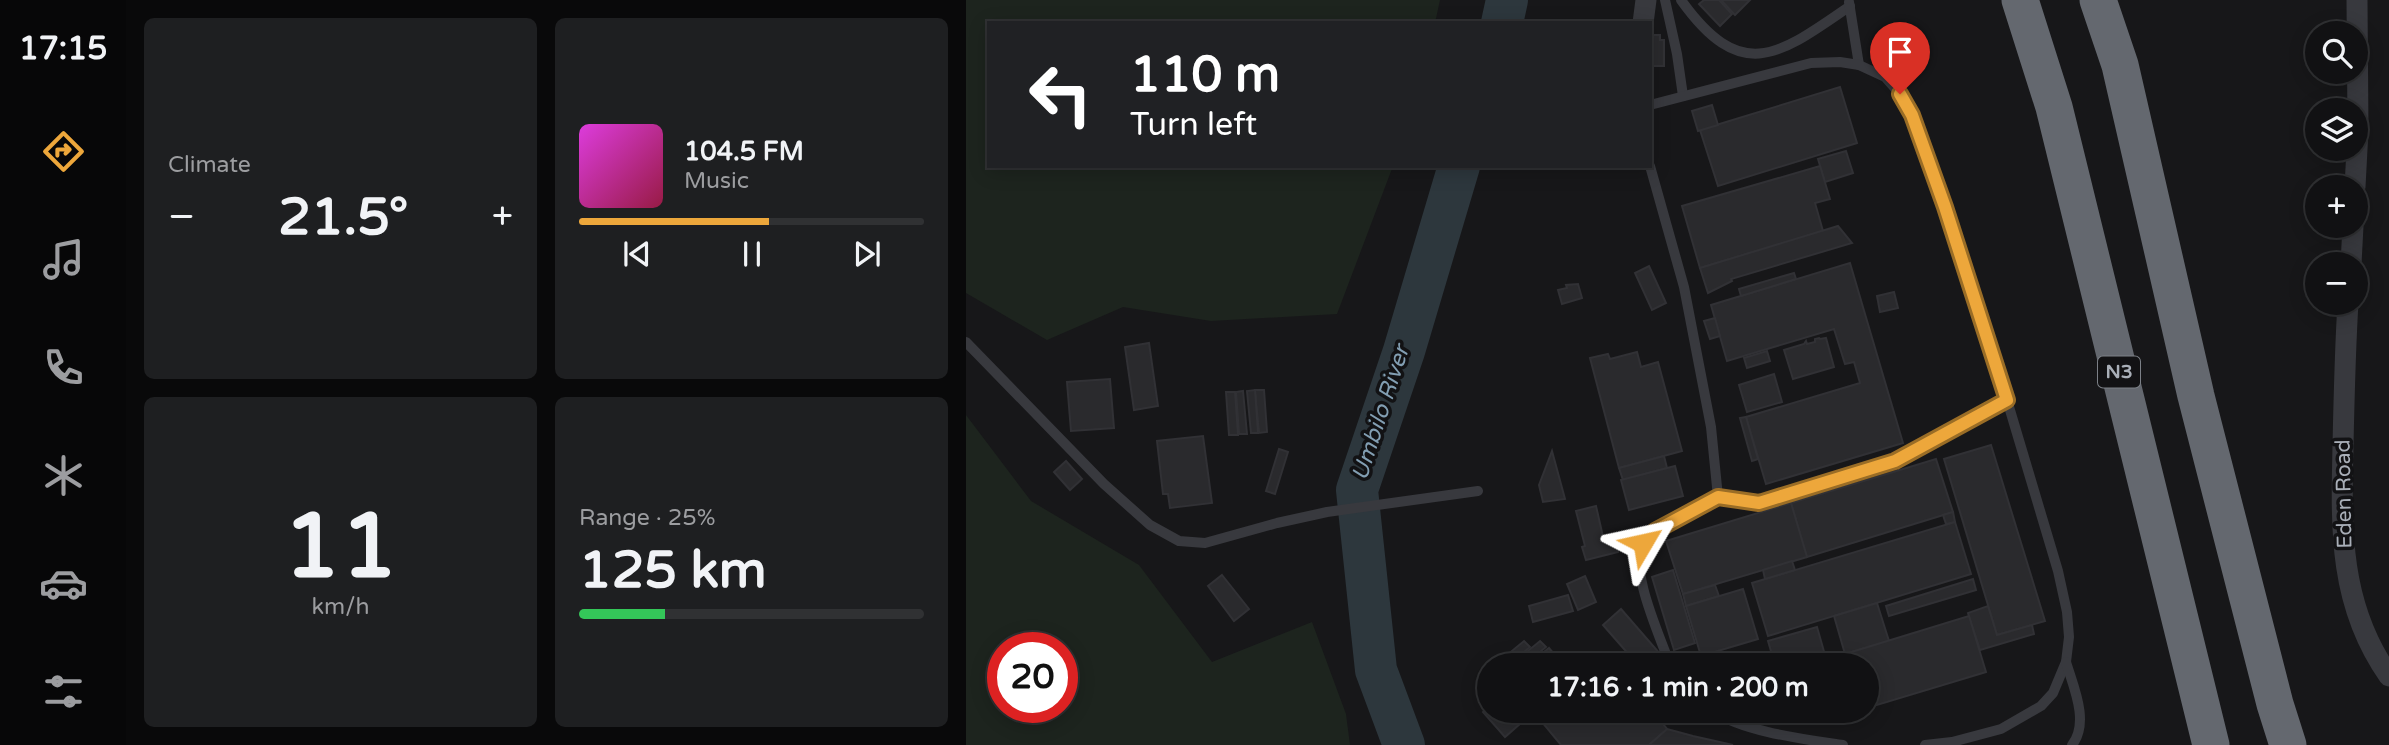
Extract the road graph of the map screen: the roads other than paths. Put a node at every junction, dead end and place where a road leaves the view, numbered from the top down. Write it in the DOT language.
graph roads {
  1 [pos="1646,0"];
  2 [pos="1665,0"];
  3 [pos="1681,0"];
  4 [pos="2020,0"];
  5 [pos="2098,0"];
  6 [pos="2357,0"];
  7 [pos="1849,3"];
  8 [pos="1643,21"];
  9 [pos="1859,65"];
  10 [pos="1683,96"];
  11 [pos="1652,104"];
  12 [pos="1651,168"];
  13 [pos="2356,175"];
  14 [pos="2348,315"];
  15 [pos="966,342"];
  16 [pos="2007,400"];
  17 [pos="1478,491"];
  18 [pos="1718,497"];
  19 [pos="1666,653"];
  20 [pos="2066,662"];
  21 [pos="2389,676"];
  22 [pos="1739,723"];
  23 [pos="1843,745"];
  24 [pos="1925,745"];
  25 [pos="2072,745"];
  26 [pos="2211,745"];
  27 [pos="2288,745"];
  1 -- 8 [label="street"];
  2 -- 10 [label="lane"];
  3 -- 7 [label="lane"];
  4 -- 26 [label="highway, N3"];
  5 -- 27 [label="highway"];
  6 -- 13 [label="street"];
  7 -- 9 [label="lane"];
  9 -- 10 [label="lane"];
  9 -- 16 [label="lane"];
  10 -- 11 [label="lane"];
  12 -- 18 [label="lane"];
  14 -- 21 [label="street, Eden Road"];
  15 -- 17 [label="lane"];
  16 -- 18 [label="lane"];
  16 -- 20 [label="lane"];
  18 -- 19 [label="lane"];
  20 -- 24 [label="lane"];
  20 -- 25 [label="lane"];
  22 -- 23 [label="lane"];
}
